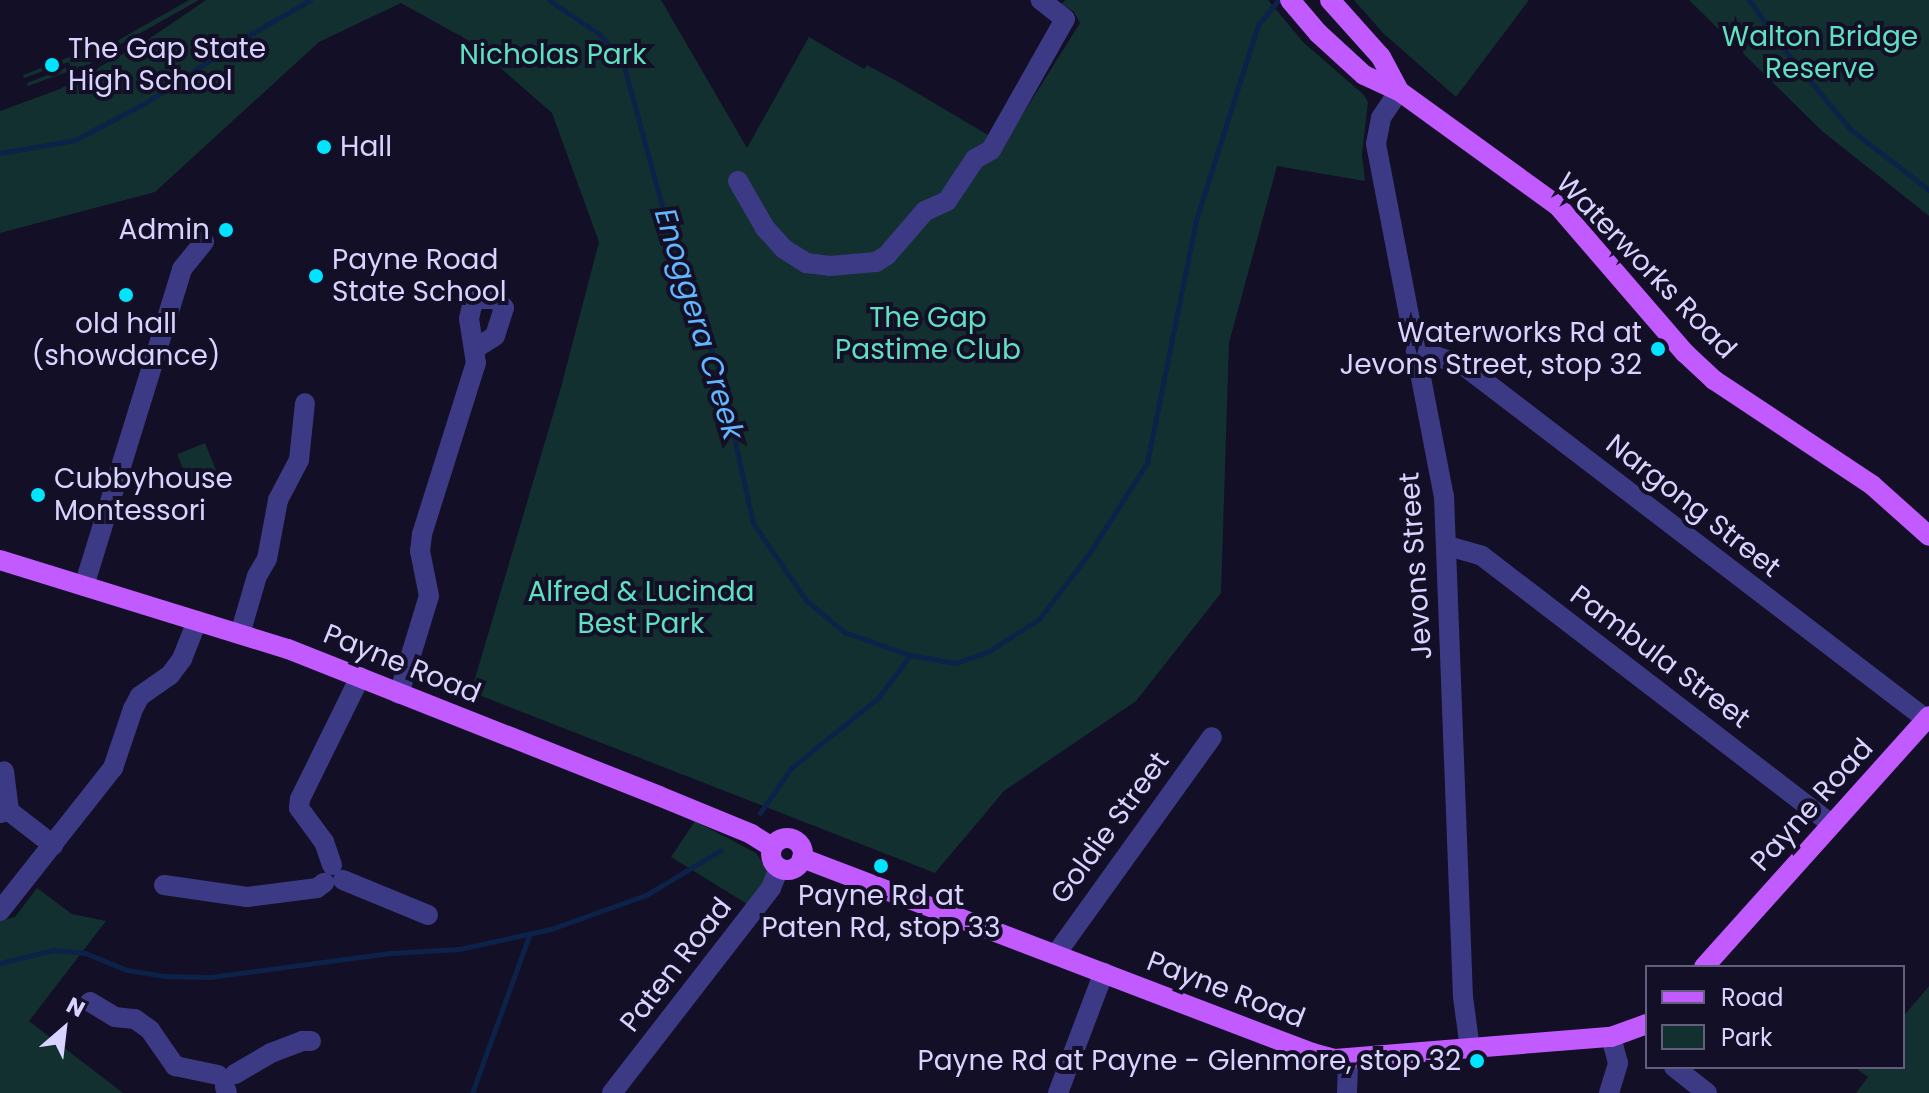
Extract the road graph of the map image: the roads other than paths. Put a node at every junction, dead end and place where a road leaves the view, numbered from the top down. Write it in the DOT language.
graph roads {
  1 [pos="1041,0"];
  2 [pos="1290,0"];
  3 [pos="1333,4"];
  4 [pos="1399,91"];
  5 [pos="738,181"];
  6 [pos="204,242"];
  7 [pos="476,355"];
  8 [pos="1418,357"];
  9 [pos="305,403"];
  10 [pos="1929,536"];
  11 [pos="1448,546"];
  12 [pos="0,560"];
  13 [pos="84,586"];
  14 [pos="197,621"];
  15 [pos="240,634"];
  16 [pos="360,677"];
  17 [pos="399,694"];
  18 [pos="1927,718"];
  19 [pos="1212,737"];
  20 [pos="4,771"];
  21 [pos="4,812"];
  22 [pos="1831,824"];
  23 [pos="53,845"];
  24 [pos="772,847"];
  25 [pos="802,858"];
  26 [pos="779,868"];
  27 [pos="333,876"];
  28 [pos="164,885"];
  29 [pos="0,911"];
  30 [pos="428,915"];
  31 [pos="1056,954"];
  32 [pos="1706,965"];
  33 [pos="1104,972"];
  34 [pos="90,1002"];
  35 [pos="1645,1028"];
  36 [pos="1611,1037"];
  37 [pos="311,1041"];
  38 [pos="1470,1049"];
  39 [pos="1348,1060"];
  40 [pos="1677,1069"];
  41 [pos="226,1082"];
  42 [pos="612,1093"];
  43 [pos="1058,1093"];
  44 [pos="1347,1093"];
  45 [pos="1609,1093"];
  46 [pos="1707,1093"];
  1 -- 5 [label="street"];
  2 -- 4 [label="main road, Waterworks Road"];
  3 -- 4 [label="main road, Waterworks Road"];
  4 -- 8 [label="street, Jevons Street"];
  4 -- 10 [label="main road, Waterworks Road"];
  6 -- 13 [label="street"];
  7 -- 17 [label="street"];
  8 -- 11 [label="street, Jevons Street"];
  8 -- 18 [label="street, Nargong Street"];
  9 -- 15 [label="street"];
  11 -- 22 [label="street, Pambula Street"];
  11 -- 38 [label="street, Jevons Street"];
  12 -- 13 [label="main road, Payne Road"];
  13 -- 14 [label="main road, Payne Road"];
  14 -- 15 [label="main road, Payne Road"];
  14 -- 23 [label="street"];
  15 -- 16 [label="main road, Payne Road"];
  16 -- 17 [label="main road, Payne Road"];
  16 -- 27 [label="street"];
  17 -- 24 [label="main road, Payne Road"];
  18 -- 22 [label="main road, Payne Road"];
  19 -- 31 [label="street, Goldie Street"];
  20 -- 21 [label="street"];
  21 -- 23 [label="street"];
  22 -- 32 [label="main road, Payne Road"];
  23 -- 29 [label="street"];
  24 -- 25 [label="main road"];
  24 -- 26 [label="main road"];
  25 -- 26 [label="main road"];
  25 -- 31 [label="main road, Payne Road"];
  26 -- 42 [label="street, Paten Road"];
  27 -- 28 [label="street"];
  27 -- 30 [label="street"];
  31 -- 33 [label="main road, Payne Road"];
  33 -- 39 [label="main road, Payne Road"];
  33 -- 43 [label="street"];
  34 -- 41 [label="street"];
  35 -- 36 [label="main road, Payne Road"];
  36 -- 38 [label="main road, Payne Road"];
  36 -- 45 [label="street"];
  37 -- 41 [label="street"];
  38 -- 39 [label="main road, Payne Road"];
  39 -- 44 [label="street"];
  40 -- 46 [label="street"];
}
